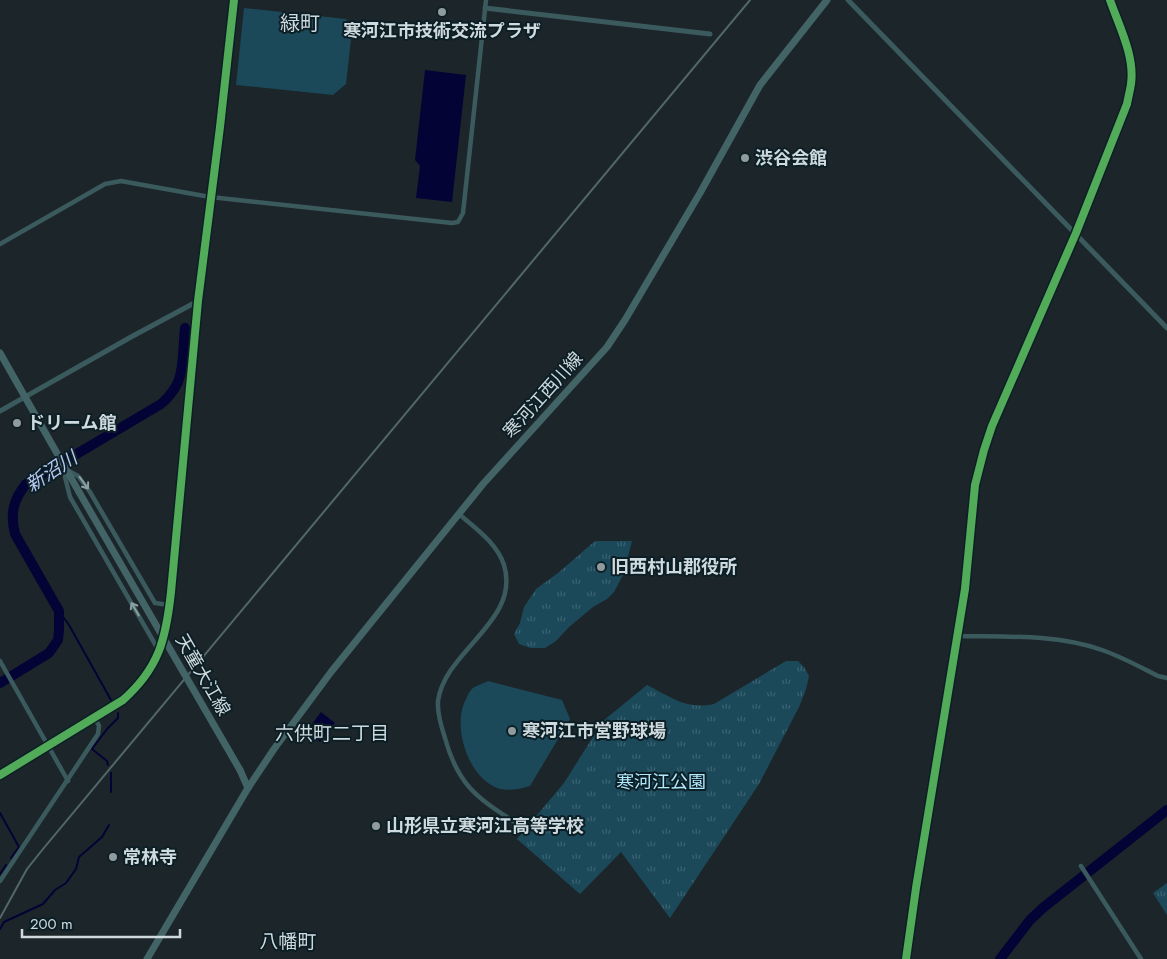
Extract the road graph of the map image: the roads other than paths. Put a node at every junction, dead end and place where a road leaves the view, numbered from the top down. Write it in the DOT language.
graph roads {
  1 [pos="234,0"];
  2 [pos="486,0"];
  3 [pos="827,0"];
  4 [pos="848,0"];
  5 [pos="1110,0"];
  6 [pos="485,8"];
  7 [pos="710,34"];
  8 [pos="210,197"];
  9 [pos="1076,233"];
  10 [pos="0,244"];
  11 [pos="198,300"];
  12 [pos="1167,328"];
  13 [pos="0,353"];
  14 [pos="26,397"];
  15 [pos="0,411"];
  16 [pos="65,468"];
  17 [pos="459,514"];
  18 [pos="170,605"];
  19 [pos="958,636"];
  20 [pos="159,651"];
  21 [pos="0,661"];
  22 [pos="1167,678"];
  23 [pos="95,718"];
  24 [pos="49,745"];
  25 [pos="0,774"];
  26 [pos="68,781"];
  27 [pos="248,788"];
  28 [pos="522,827"];
  29 [pos="1081,866"];
  30 [pos="0,881"];
  31 [pos="147,959"];
  32 [pos="906,959"];
  33 [pos="1141,959"];
  1 -- 8 [label="street"];
  2 -- 6 [label="street"];
  3 -- 17 [label="main road, 寒河江西川線"];
  4 -- 9 [label="street"];
  5 -- 9 [label="street"];
  6 -- 7 [label="street"];
  6 -- 8 [label="street"];
  8 -- 10 [label="street"];
  8 -- 11 [label="street"];
  9 -- 12 [label="street"];
  9 -- 19 [label="street"];
  11 -- 14 [label="street"];
  11 -- 18 [label="street"];
  13 -- 14 [label="main road, 天童大江線"];
  14 -- 15 [label="street"];
  14 -- 16 [label="main road, 天童大江線"];
  16 -- 18 [label="street, one-way"];
  20 -- 16 [label="street, one-way"];
  16 -- 27 [label="main road, 天童大江線, bridge"];
  17 -- 27 [label="main road, 寒河江西川線"];
  17 -- 28 [label="street"];
  18 -- 20 [label="street"];
  19 -- 22 [label="street"];
  19 -- 32 [label="street"];
  20 -- 23 [label="street"];
  21 -- 24 [label="street"];
  23 -- 24 [label="street"];
  23 -- 26 [label="street"];
  24 -- 25 [label="street"];
  24 -- 26 [label="street"];
  26 -- 30 [label="street"];
  27 -- 31 [label="main road"];
  29 -- 33 [label="street"];
}
